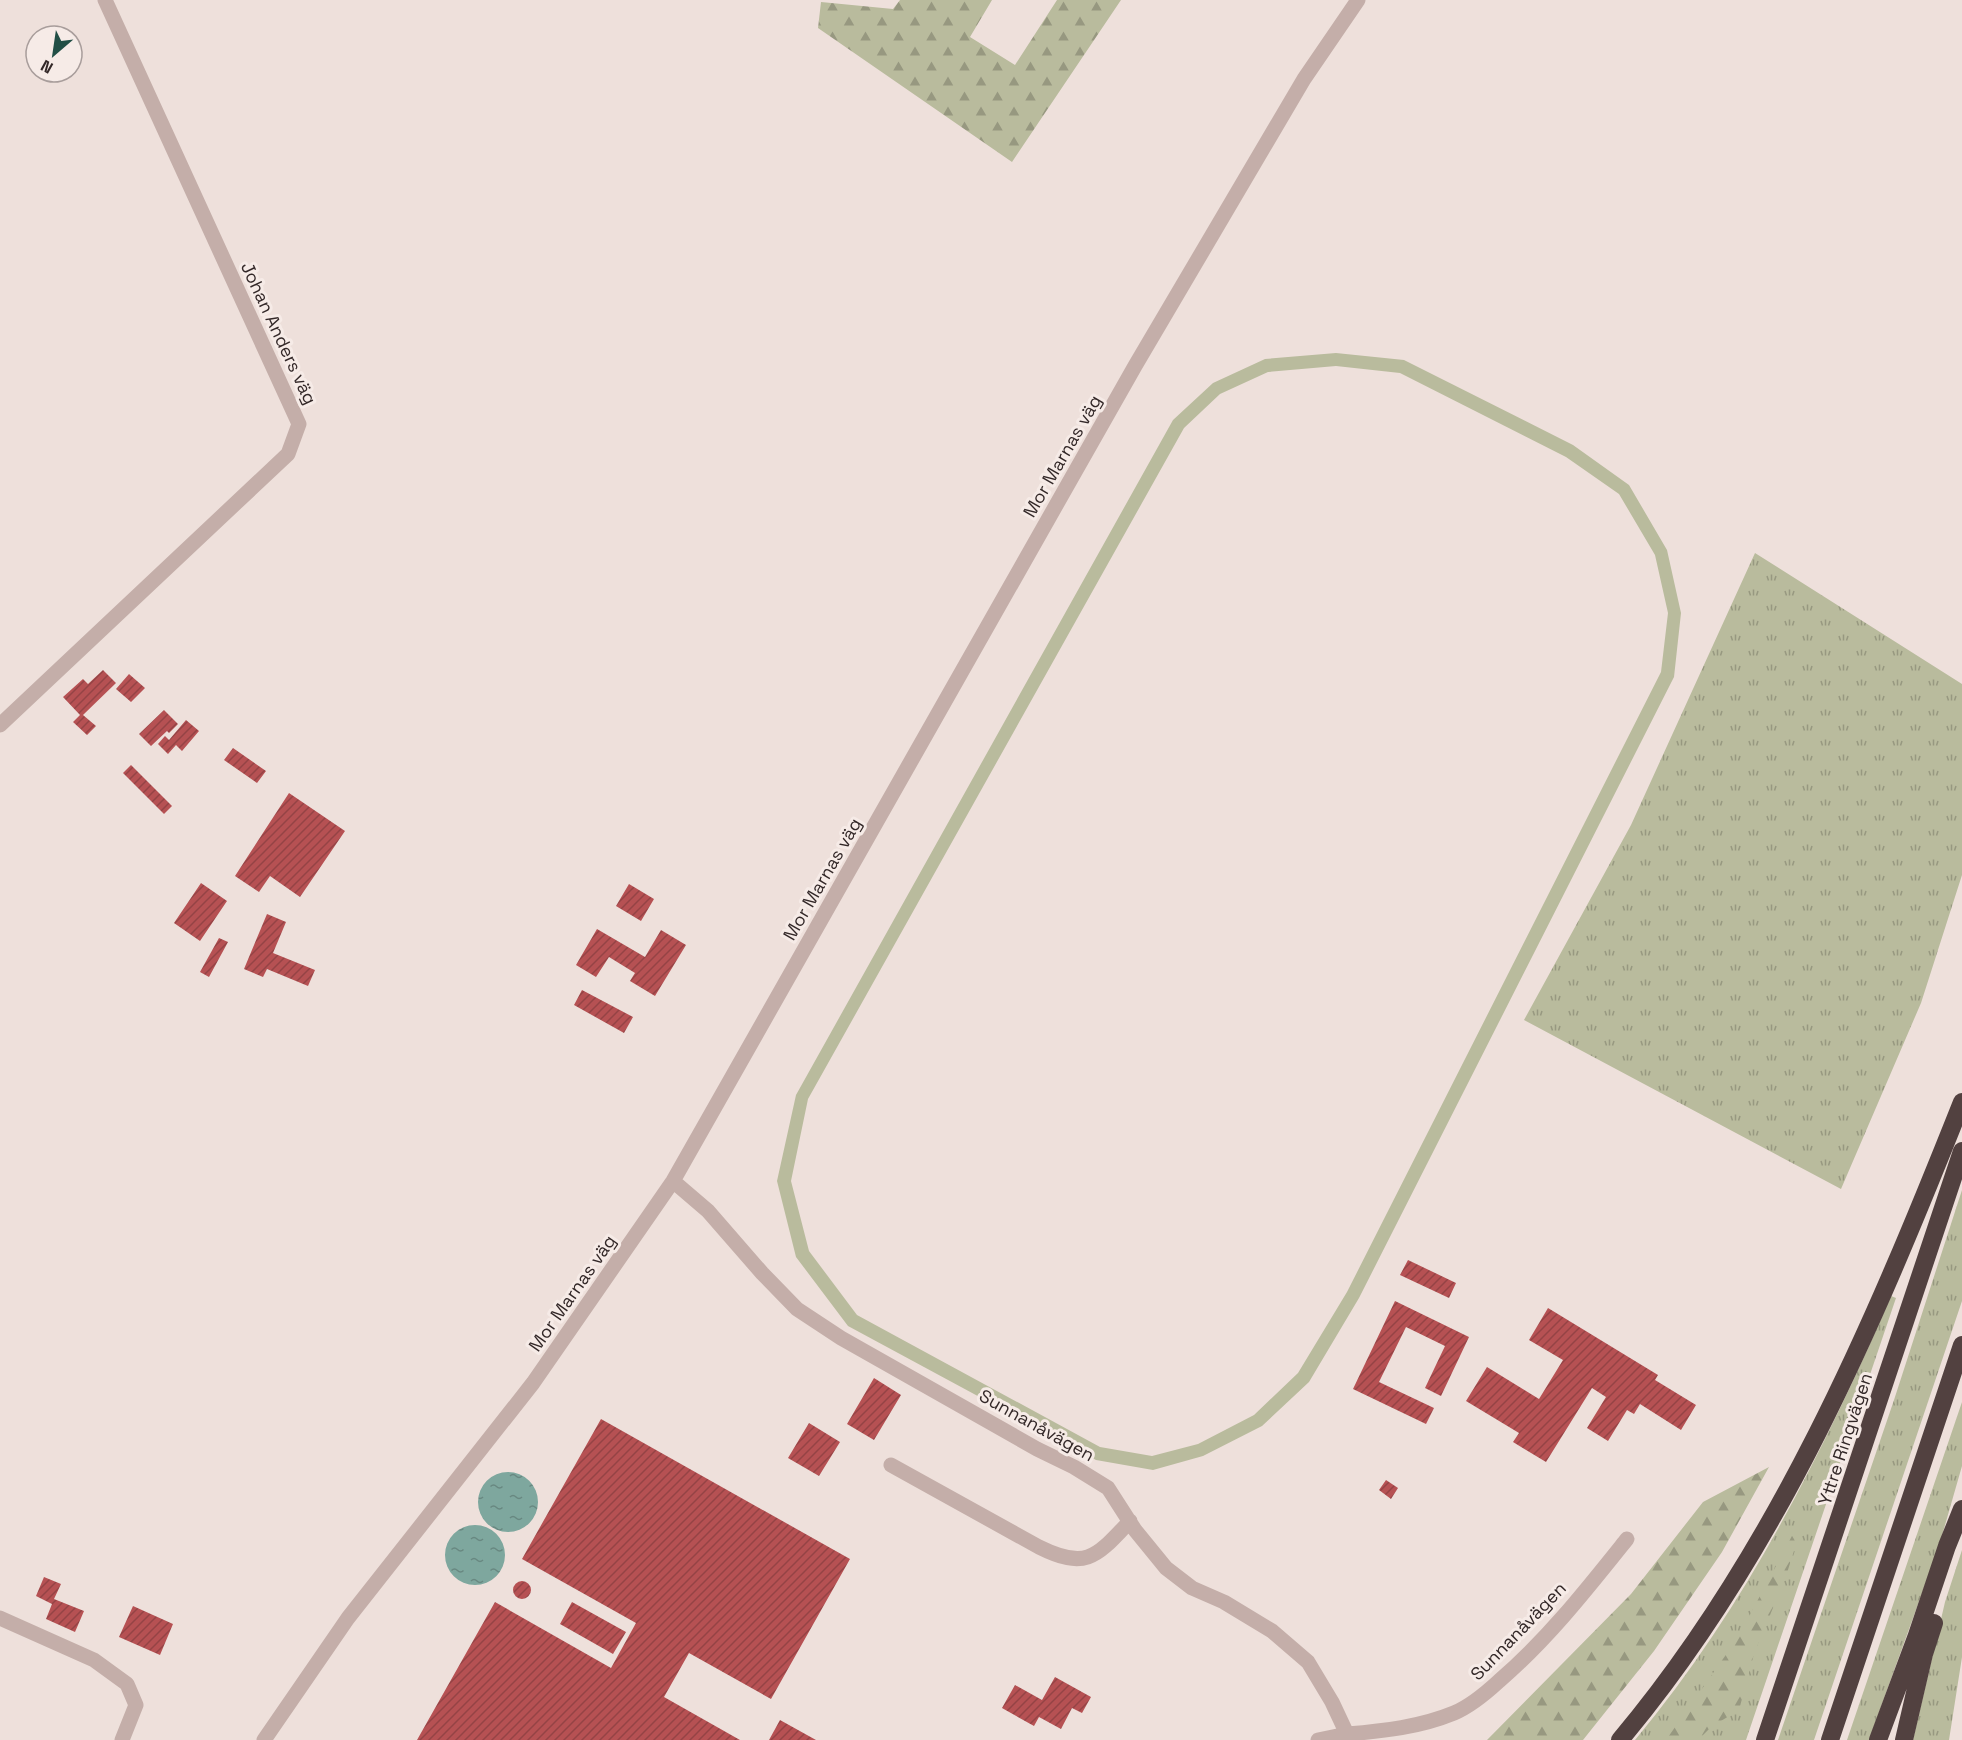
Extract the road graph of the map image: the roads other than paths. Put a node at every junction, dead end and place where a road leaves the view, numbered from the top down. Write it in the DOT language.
graph roads {
  1 [pos="105,0"];
  2 [pos="1358,0"];
  3 [pos="0,725"];
  4 [pos="1962,1102"];
  5 [pos="1962,1151"];
  6 [pos="673,1181"];
  7 [pos="1962,1345"];
  8 [pos="891,1465"];
  9 [pos="1962,1509"];
  10 [pos="1130,1521"];
  11 [pos="1962,1523"];
  12 [pos="1627,1539"];
  13 [pos="0,1618"];
  14 [pos="1347,1734"];
  15 [pos="122,1740"];
  16 [pos="264,1740"];
  17 [pos="1318,1740"];
  18 [pos="1620,1740"];
  19 [pos="1765,1740"];
  20 [pos="1830,1740"];
  21 [pos="1878,1740"];
  22 [pos="1905,1740"];
  1 -- 3 [label="street, Johan Anders väg"];
  2 -- 6 [label="street, Mor Marnas väg"];
  4 -- 18 [label="highway"];
  5 -- 19 [label="highway, Yttre Ringvägen"];
  6 -- 10 [label="street, Sunnanåvägen"];
  6 -- 16 [label="street, Mor Marnas väg"];
  7 -- 20 [label="highway"];
  8 -- 10 [label="street"];
  9 -- 21 [label="highway"];
  10 -- 14 [label="street, Sunnanåvägen"];
  11 -- 22 [label="highway"];
  12 -- 14 [label="street, Sunnanåvägen"];
  13 -- 15 [label="street"];
  14 -- 17 [label="street, Sunnanåvägen"];
}
